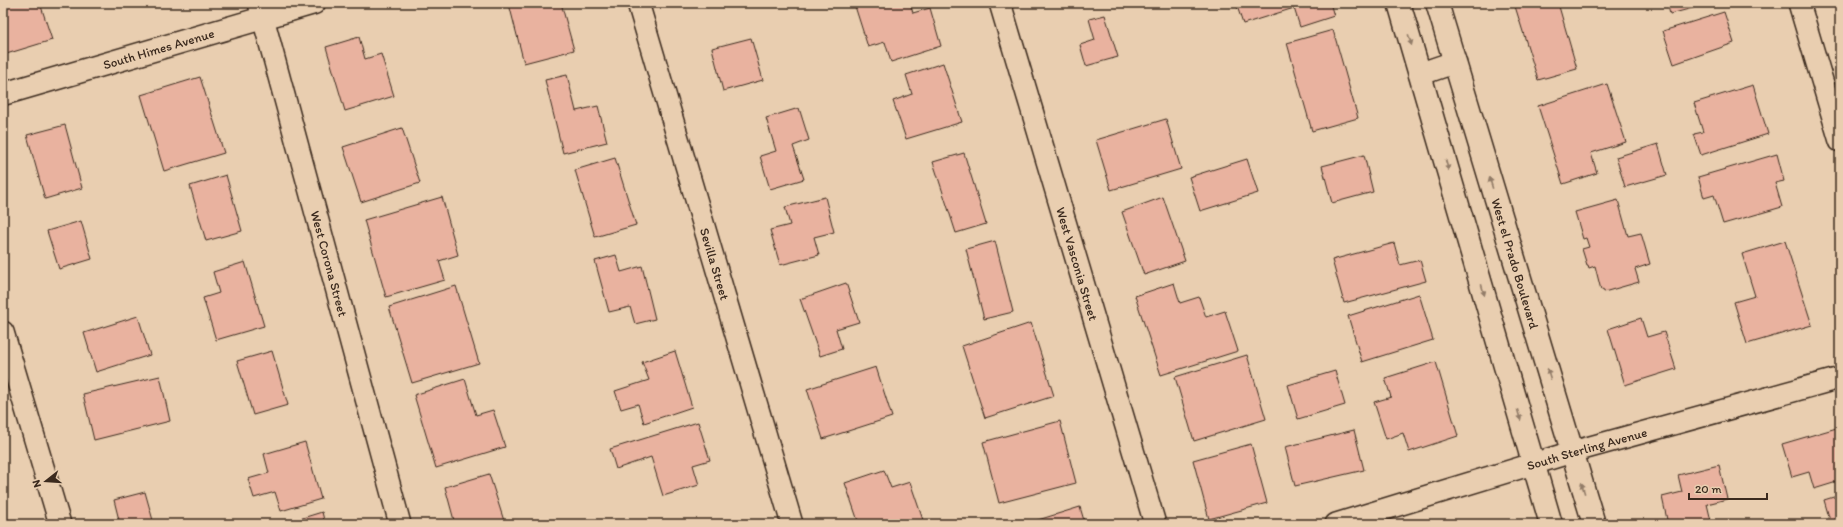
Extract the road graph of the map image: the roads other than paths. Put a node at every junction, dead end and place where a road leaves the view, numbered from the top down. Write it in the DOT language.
graph roads {
  1 [pos="314,3"];
  2 [pos="638,3"];
  3 [pos="1000,3"];
  4 [pos="1399,3"];
  5 [pos="1437,3"];
  6 [pos="1800,3"];
  7 [pos="261,10"];
  8 [pos="1455,62"];
  9 [pos="1420,74"];
  10 [pos="3,94"];
  11 [pos="1840,140"];
  12 [pos="3,332"];
  13 [pos="1840,378"];
  14 [pos="1572,452"];
  15 [pos="1533,465"];
  16 [pos="60,524"];
  17 [pos="400,524"];
  18 [pos="792,524"];
  19 [pos="1155,524"];
  20 [pos="1336,524"];
  21 [pos="1551,524"];
  22 [pos="1594,524"];
  1 -- 7 [label="street, South Himes Avenue"];
  2 -- 18 [label="street, Sevilla Street"];
  3 -- 19 [label="street, West Vasconia Street"];
  4 -- 9 [label="street, one-way"];
  5 -- 8 [label="street, West el Prado Boulevard"];
  6 -- 11 [label="street"];
  7 -- 10 [label="street, South Himes Avenue"];
  7 -- 17 [label="street, West Corona Street"];
  8 -- 9 [label="street"];
  14 -- 8 [label="street, West el Prado Boulevard, one-way"];
  9 -- 15 [label="street, one-way"];
  12 -- 16 [label="street"];
  13 -- 14 [label="street, South Sterling Avenue"];
  14 -- 15 [label="street, South Sterling Avenue"];
  22 -- 14 [label="street, West el Prado Boulevard, one-way"];
  15 -- 20 [label="street, South Sterling Avenue"];
  15 -- 21 [label="street"];
}
